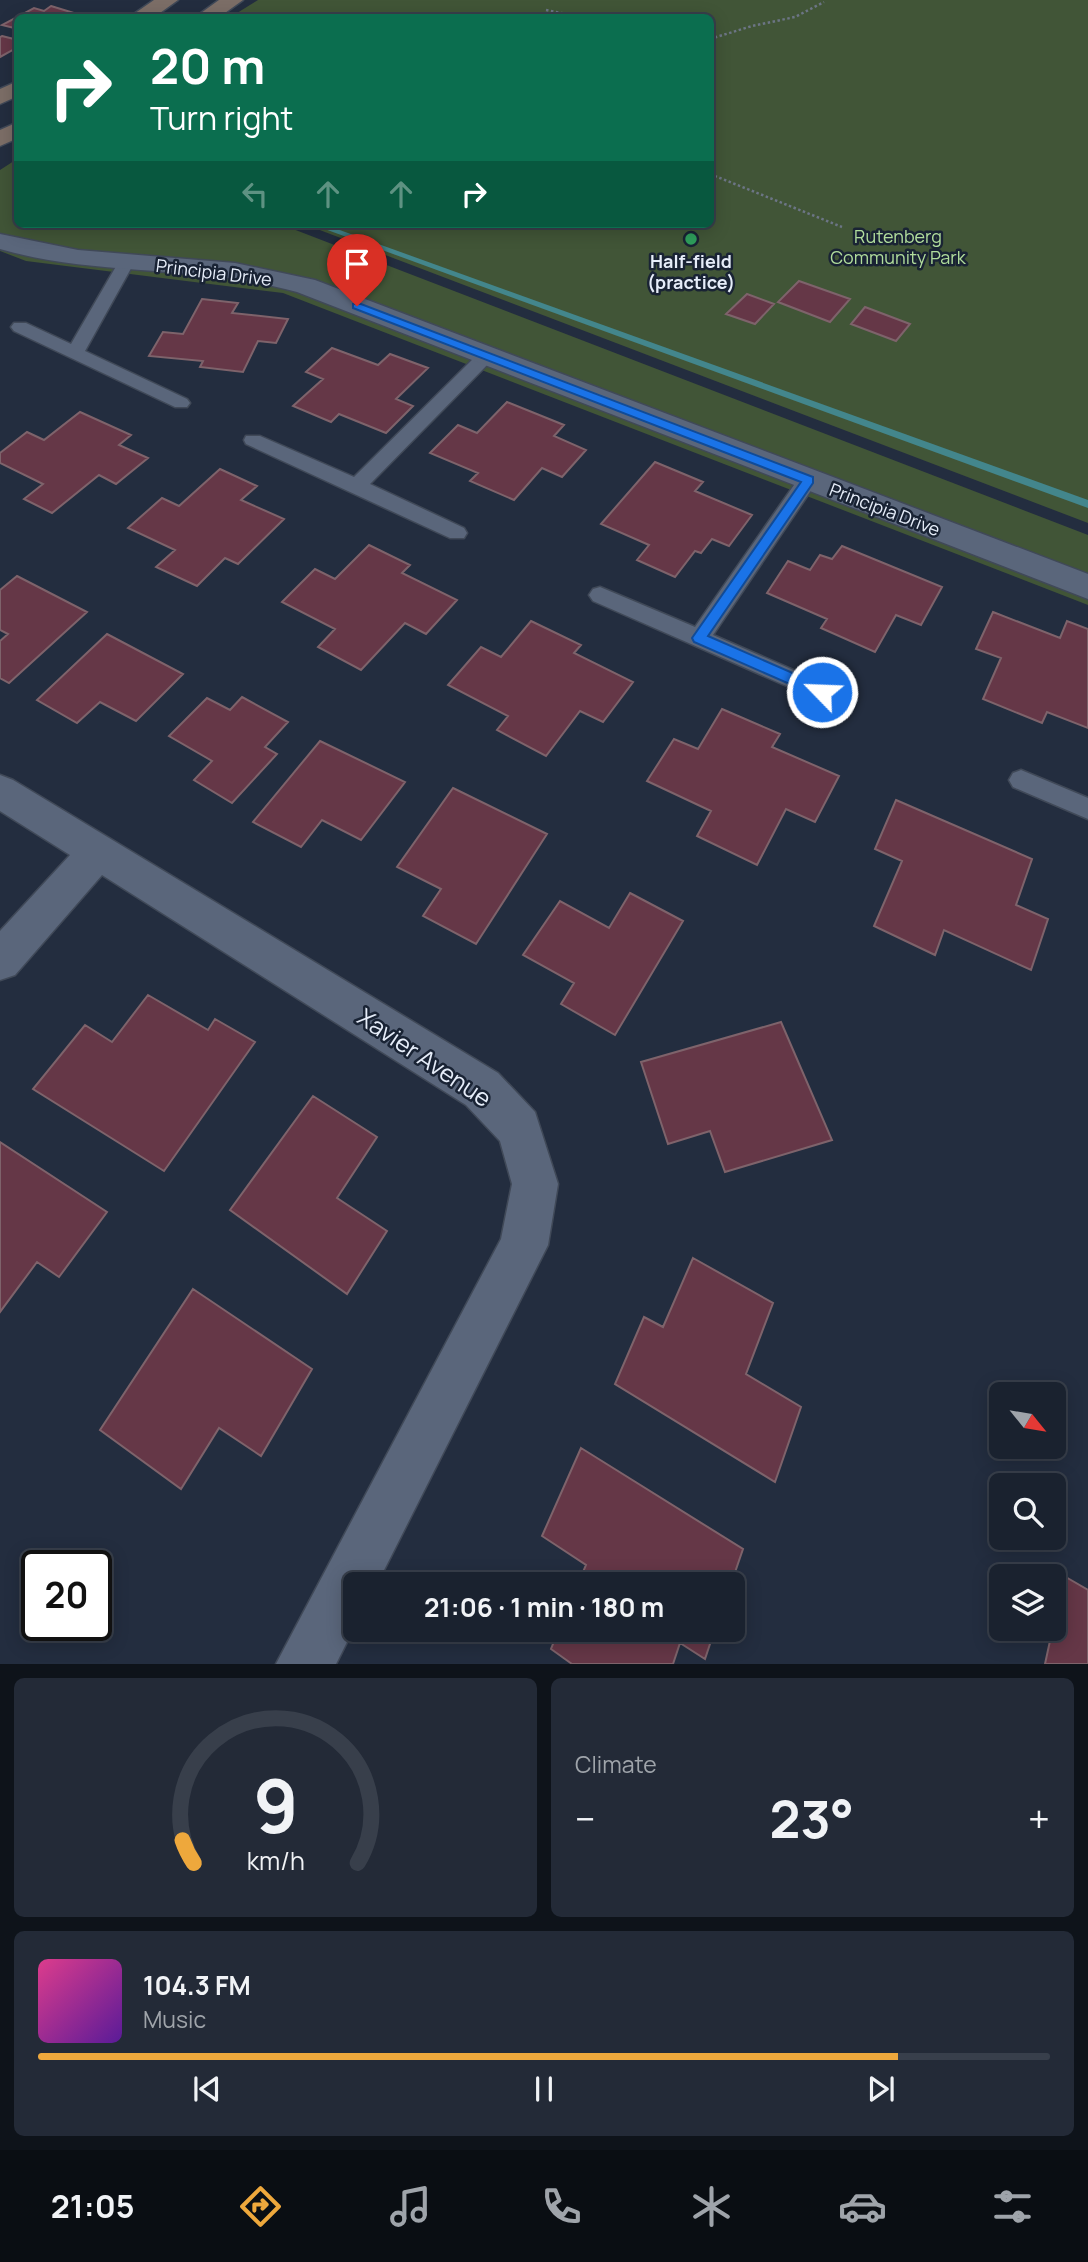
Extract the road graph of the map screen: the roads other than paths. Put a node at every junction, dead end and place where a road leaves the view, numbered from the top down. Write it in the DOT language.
graph roads {
  1 [pos="168,0"];
  2 [pos="233,0"];
  3 [pos="145,14"];
  4 [pos="210,14"];
  5 [pos="0,241"];
  6 [pos="126,263"];
  7 [pos="20,327"];
  8 [pos="75,353"];
  9 [pos="486,356"];
  10 [pos="181,403"];
  11 [pos="253,440"];
  12 [pos="808,480"];
  13 [pos="357,486"];
  14 [pos="457,533"];
  15 [pos="1088,587"];
  16 [pos="600,595"];
  17 [pos="699,638"];
  18 [pos="822,692"];
  19 [pos="1021,780"];
  20 [pos="0,790"];
  21 [pos="1088,809"];
  22 [pos="99,851"];
  23 [pos="0,961"];
  24 [pos="305,1664"];
  1 -- 3 [label="main road"];
  2 -- 4 [label="main road"];
  5 -- 6 [label="street, Principia Drive"];
  6 -- 8 [label="lane"];
  6 -- 9 [label="street, Principia Drive"];
  7 -- 8 [label="lane"];
  8 -- 10 [label="lane"];
  9 -- 12 [label="street, Principia Drive"];
  9 -- 13 [label="lane"];
  11 -- 13 [label="lane"];
  12 -- 15 [label="street, Principia Drive"];
  12 -- 17 [label="lane"];
  13 -- 14 [label="lane"];
  16 -- 17 [label="lane"];
  17 -- 18 [label="lane"];
  19 -- 21 [label="lane"];
  20 -- 22 [label="street, Xavier Avenue"];
  22 -- 23 [label="street"];
  22 -- 24 [label="street, Xavier Avenue"];
}
